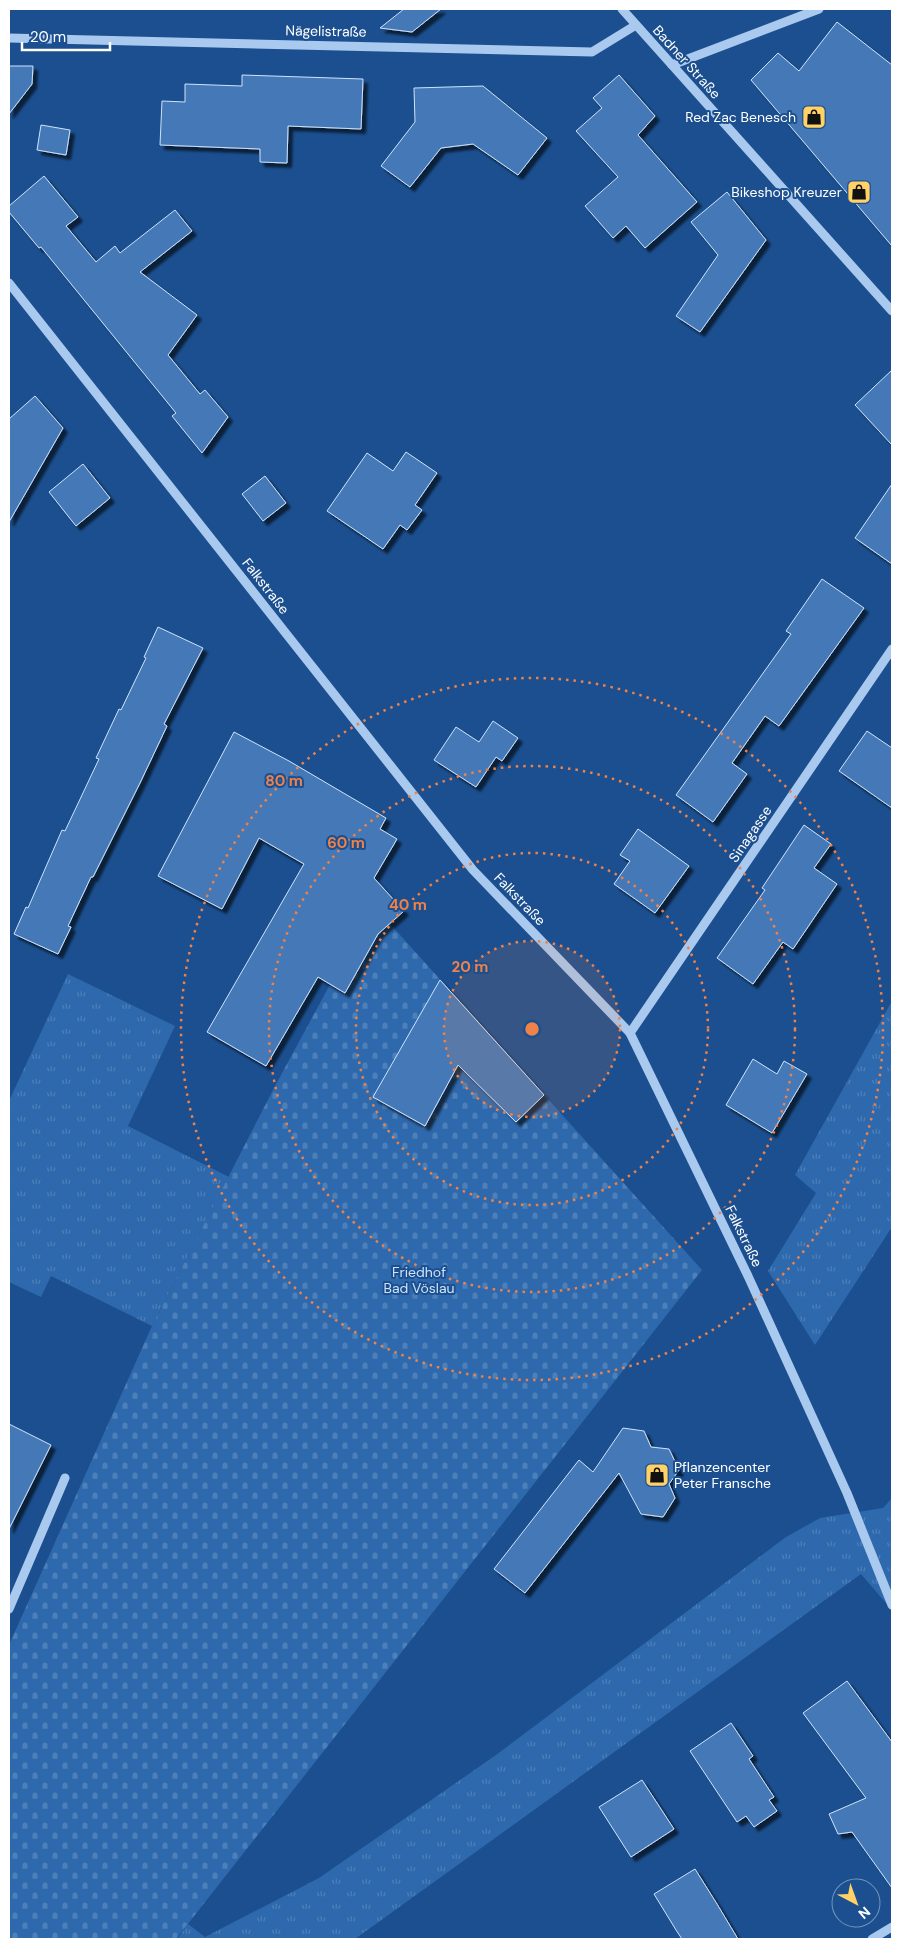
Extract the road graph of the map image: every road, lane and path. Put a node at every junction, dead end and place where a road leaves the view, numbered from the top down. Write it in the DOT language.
graph roads {
  1 [pos="622,9"];
  2 [pos="819,9"];
  3 [pos="636,25"];
  4 [pos="9,38"];
  5 [pos="672,65"];
  6 [pos="9,282"];
  7 [pos="892,311"];
  8 [pos="892,649"];
  9 [pos="630,1033"];
  10 [pos="65,1478"];
  11 [pos="892,1605"];
  12 [pos="9,1609"];
  13 [pos="892,1927"];
  14 [pos="872,1939"];
  1 -- 3 [label="street, Badner Straße"];
  2 -- 5 [label="street"];
  3 -- 4 [label="street, Nägelistraße"];
  3 -- 5 [label="street, Badner Straße"];
  5 -- 7 [label="street, Badner Straße"];
  6 -- 9 [label="street, Falkstraße"];
  8 -- 9 [label="street, Sinagasse"];
  9 -- 11 [label="street, Falkstraße"];
  10 -- 12 [label="street"];
  13 -- 14 [label="street"];
}
